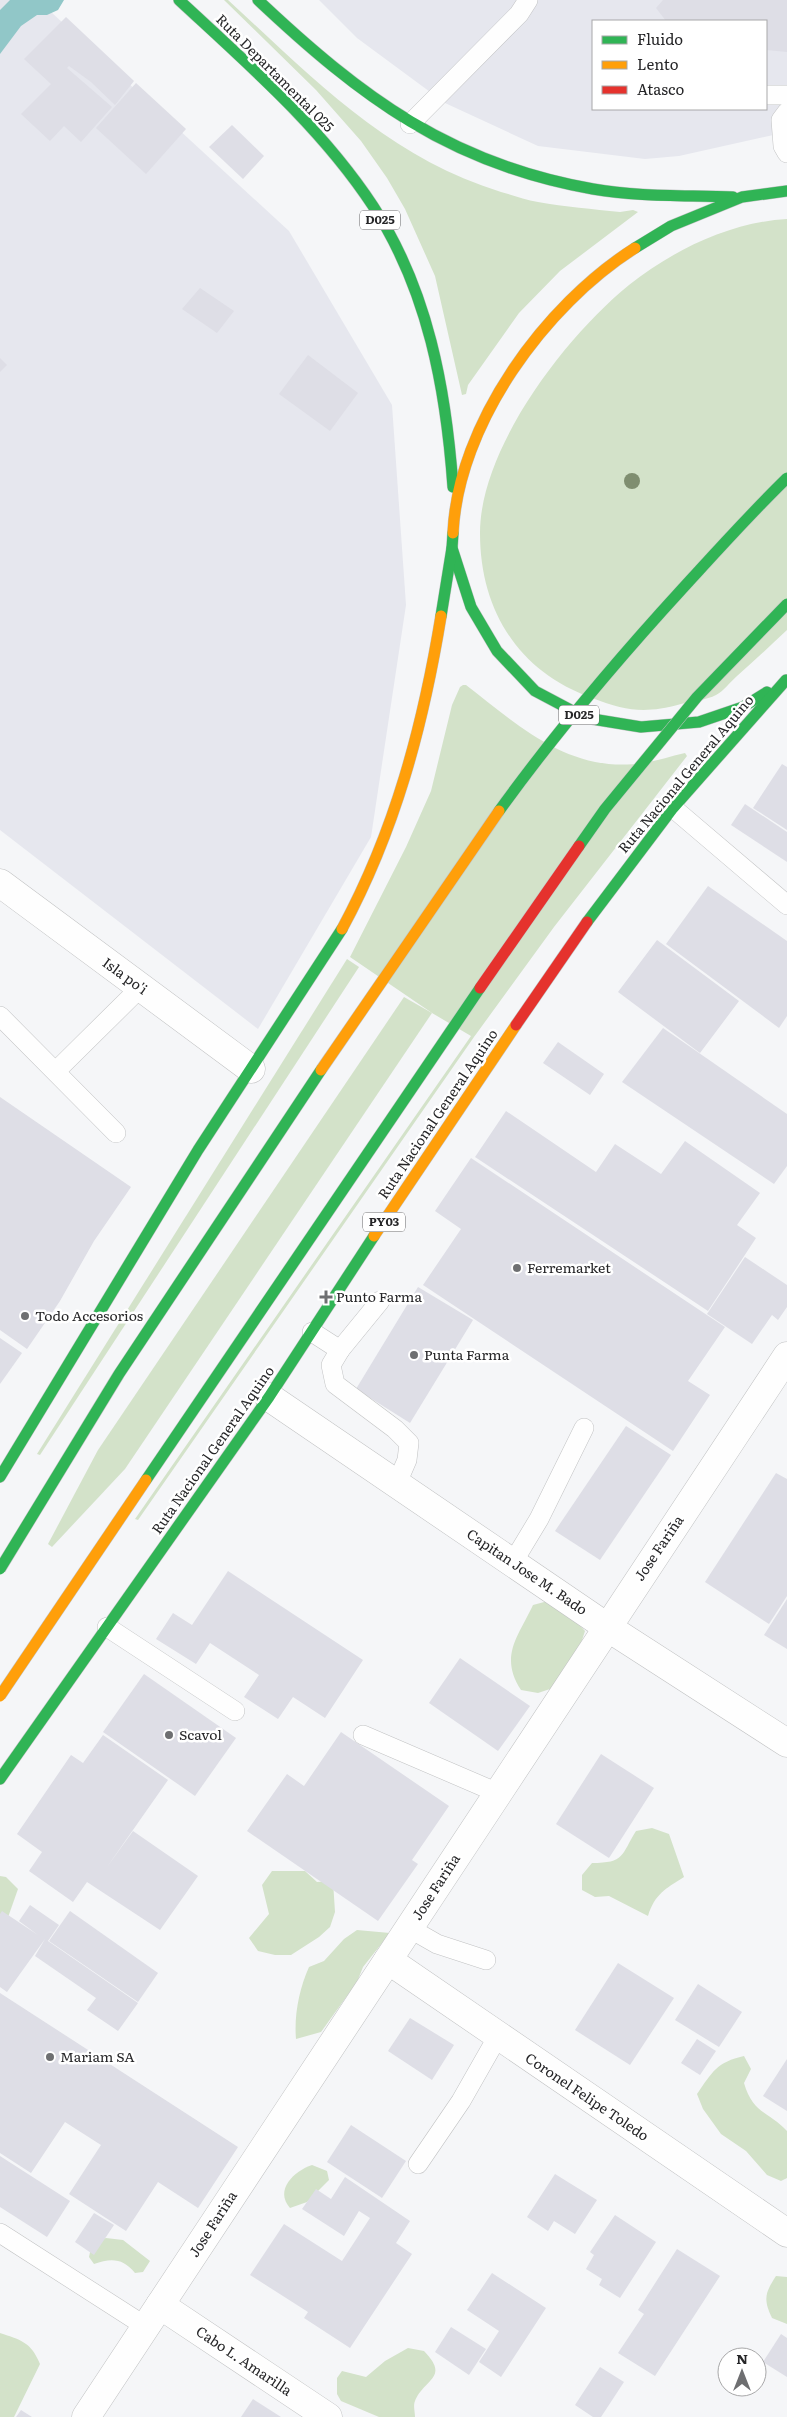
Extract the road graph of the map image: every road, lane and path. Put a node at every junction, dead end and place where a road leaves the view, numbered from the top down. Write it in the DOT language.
graph roads {
  1 [pos="179,0"];
  2 [pos="258,0"];
  3 [pos="528,0"];
  4 [pos="767,95"];
  5 [pos="787,95"];
  6 [pos="787,112"];
  7 [pos="410,124"];
  8 [pos="787,153"];
  9 [pos="787,191"];
  10 [pos="742,197"];
  11 [pos="787,478"];
  12 [pos="454,506"];
  13 [pos="452,548"];
  14 [pos="787,604"];
  15 [pos="786,679"];
  16 [pos="673,808"];
  17 [pos="0,883"];
  18 [pos="787,905"];
  19 [pos="141,988"];
  20 [pos="0,1016"];
  21 [pos="251,1069"];
  22 [pos="56,1071"];
  23 [pos="116,1133"];
  24 [pos="380,1301"];
  25 [pos="312,1332"];
  26 [pos="340,1350"];
  27 [pos="787,1356"];
  28 [pos="269,1397"];
  29 [pos="584,1428"];
  30 [pos="0,1477"];
  31 [pos="397,1483"];
  32 [pos="513,1562"];
  33 [pos="0,1569"];
  34 [pos="607,1626"];
  35 [pos="107,1627"];
  36 [pos="0,1696"];
  37 [pos="235,1711"];
  38 [pos="363,1736"];
  39 [pos="787,1742"];
  40 [pos="0,1779"];
  41 [pos="498,1793"];
  42 [pos="409,1928"];
  43 [pos="388,1960"];
  44 [pos="486,1960"];
  45 [pos="498,2036"];
  46 [pos="418,2164"];
  47 [pos="787,2233"];
  48 [pos="0,2234"];
  49 [pos="153,2316"];
  50 [pos="86,2417"];
  51 [pos="328,2417"];
  1 -- 12 [label="highway, Ruta Departamental 025 / D025"];
  2 -- 7 [label="highway, D025"];
  3 -- 7 [label="lane"];
  4 -- 5 [label="lane"];
  6 -- 8 [label="lane"];
  7 -- 10 [label="highway, D025"];
  9 -- 10 [label="highway, D025"];
  10 -- 12 [label="highway, D025"];
  11 -- 33 [label="highway, bridge"];
  12 -- 13 [label="highway, D025"];
  13 -- 15 [label="highway, D025"];
  13 -- 21 [label="highway"];
  14 -- 36 [label="highway, bridge"];
  15 -- 16 [label="highway, Ruta Nacional General Aquino / PY03"];
  16 -- 18 [label="lane"];
  16 -- 25 [label="highway, Ruta Nacional General Aquino / PY03"];
  17 -- 19 [label="street, Isla po'i"];
  19 -- 21 [label="street, Isla po'i"];
  19 -- 22 [label="lane"];
  20 -- 22 [label="lane"];
  21 -- 30 [label="highway"];
  22 -- 23 [label="lane"];
  24 -- 26 [label="lane"];
  25 -- 26 [label="lane"];
  25 -- 28 [label="highway, Ruta Nacional General Aquino / PY03"];
  26 -- 31 [label="lane"];
  27 -- 34 [label="street, Jose Fariña"];
  28 -- 31 [label="street, Capitan Jose M. Bado"];
  28 -- 35 [label="highway, Ruta Nacional General Aquino / PY03"];
  29 -- 32 [label="lane"];
  31 -- 32 [label="street, Capitan Jose M. Bado"];
  32 -- 34 [label="street, Capitan Jose M. Bado"];
  34 -- 39 [label="street, Capitan Jose M. Bado"];
  34 -- 41 [label="street, Jose Fariña"];
  35 -- 37 [label="lane"];
  35 -- 40 [label="highway, Ruta Nacional General Aquino / PY03"];
  38 -- 41 [label="lane"];
  41 -- 42 [label="street, Jose Fariña"];
  42 -- 43 [label="street, Jose Fariña"];
  42 -- 44 [label="lane"];
  43 -- 45 [label="street, Coronel Felipe Toledo"];
  43 -- 49 [label="street, Jose Fariña"];
  45 -- 46 [label="lane"];
  45 -- 47 [label="street, Coronel Felipe Toledo"];
  48 -- 49 [label="lane"];
  49 -- 50 [label="street, Jose Fariña"];
  49 -- 51 [label="street, Cabo L. Amarilla"];
}
